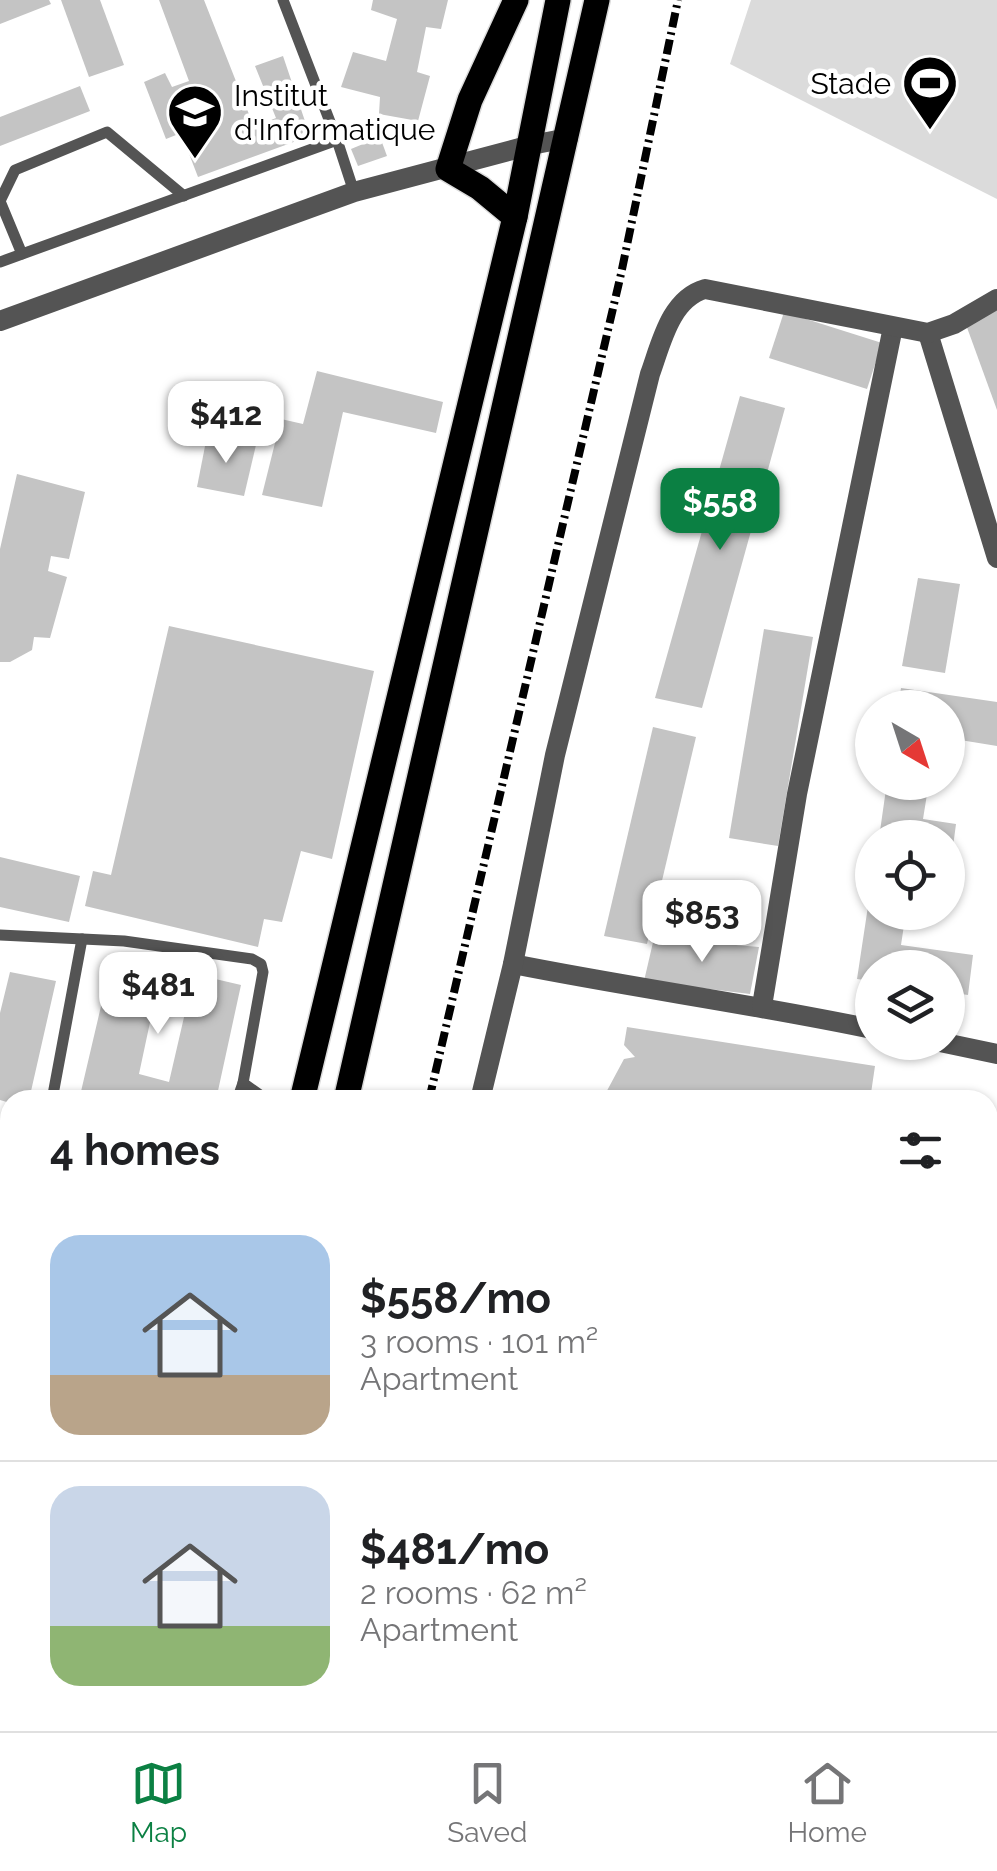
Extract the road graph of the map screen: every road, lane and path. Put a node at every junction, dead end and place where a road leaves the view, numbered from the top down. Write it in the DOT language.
graph roads {
  1 [pos="283,0"];
  2 [pos="516,0"];
  3 [pos="558,0"];
  4 [pos="598,0"];
  5 [pos="568,138"];
  6 [pos="337,140"];
  7 [pos="531,145"];
  8 [pos="448,169"];
  9 [pos="354,192"];
  10 [pos="184,196"];
  11 [pos="0,201"];
  12 [pos="514,216"];
  13 [pos="22,254"];
  14 [pos="0,262"];
  15 [pos="997,299"];
  16 [pos="0,320"];
  17 [pos="894,327"];
  18 [pos="928,333"];
  19 [pos="997,558"];
  20 [pos="0,936"];
  21 [pos="82,939"];
  22 [pos="513,964"];
  23 [pos="762,1006"];
  24 [pos="855,1025"];
  25 [pos="965,1047"];
  26 [pos="997,1054"];
  27 [pos="243,1082"];
  28 [pos="54,1090"];
  29 [pos="241,1090"];
  30 [pos="254,1090"];
  31 [pos="304,1090"];
  32 [pos="348,1090"];
  33 [pos="482,1090"];
  1 -- 6 [label="lane"];
  2 -- 8 [label="main road"];
  3 -- 7 [label="main road"];
  4 -- 5 [label="main road"];
  5 -- 7 [label="street"];
  5 -- 32 [label="main road"];
  6 -- 9 [label="lane"];
  6 -- 10 [label="lane"];
  7 -- 8 [label="street"];
  7 -- 12 [label="main road"];
  8 -- 9 [label="street"];
  8 -- 12 [label="main road"];
  9 -- 16 [label="street"];
  10 -- 11 [label="lane"];
  10 -- 13 [label="lane"];
  11 -- 13 [label="lane"];
  12 -- 31 [label="main road"];
  13 -- 14 [label="lane"];
  15 -- 18 [label="street"];
  17 -- 18 [label="street"];
  17 -- 22 [label="street"];
  17 -- 23 [label="street"];
  18 -- 19 [label="street"];
  20 -- 21 [label="lane"];
  21 -- 27 [label="lane"];
  21 -- 28 [label="lane"];
  22 -- 23 [label="street"];
  22 -- 33 [label="street"];
  23 -- 24 [label="street"];
  25 -- 26 [label="street"];
  27 -- 29 [label="lane"];
  27 -- 30 [label="lane"];
}
